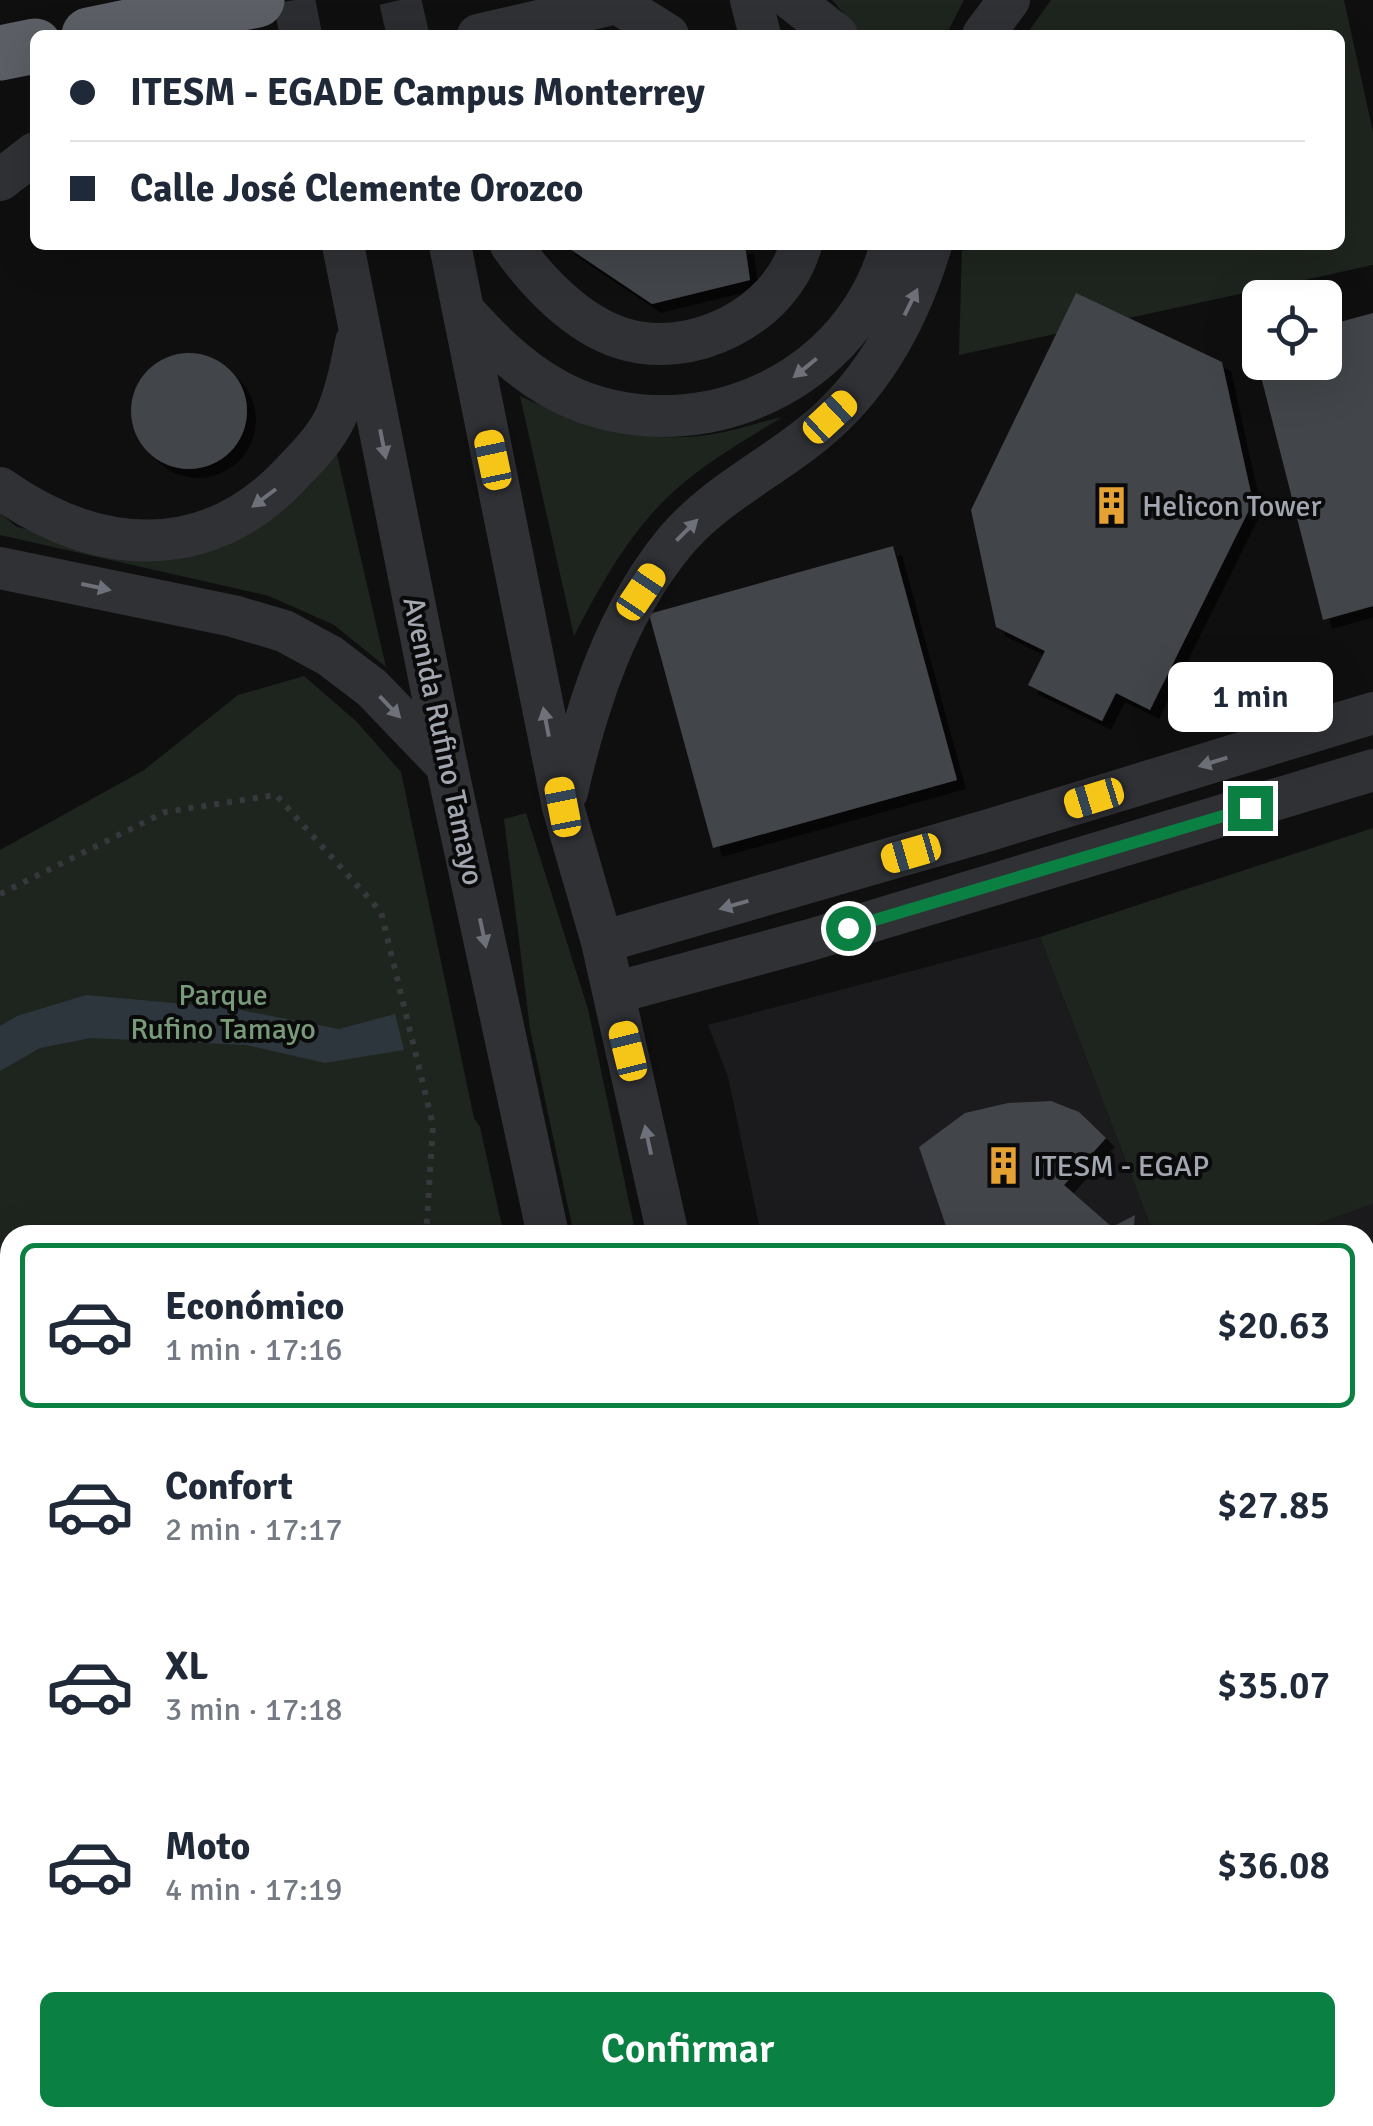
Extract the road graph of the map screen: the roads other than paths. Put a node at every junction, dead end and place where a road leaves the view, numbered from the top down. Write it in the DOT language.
graph roads {
  1 [pos="258,0"];
  2 [pos="751,0"];
  3 [pos="792,0"];
  4 [pos="1009,0"];
  5 [pos="623,2"];
  6 [pos="112,30"];
  7 [pos="500,30"];
  8 [pos="661,30"];
  9 [pos="759,30"];
  10 [pos="831,30"];
  11 [pos="988,30"];
  12 [pos="30,47"];
  13 [pos="0,54"];
  14 [pos="30,133"];
  15 [pos="0,140"];
  16 [pos="30,157"];
  17 [pos="0,180"];
  18 [pos="344,250"];
  19 [pos="451,250"];
  20 [pos="515,250"];
  21 [pos="799,250"];
  22 [pos="888,250"];
  23 [pos="930,250"];
  24 [pos="462,310"];
  25 [pos="360,327"];
  26 [pos="0,488"];
  27 [pos="0,568"];
  28 [pos="1368,715"];
  29 [pos="1272,744"];
  30 [pos="1373,761"];
  31 [pos="447,767"];
  32 [pos="1373,770"];
  33 [pos="1286,797"];
  34 [pos="563,807"];
  35 [pos="986,831"];
  36 [pos="998,884"];
  37 [pos="797,886"];
  38 [pos="810,940"];
  39 [pos="602,942"];
  40 [pos="614,994"];
  41 [pos="546,1225"];
  42 [pos="666,1225"];
  1 -- 6 [label="highway"];
  2 -- 9 [label="street"];
  3 -- 10 [label="street"];
  4 -- 11 [label="street"];
  5 -- 7 [label="street"];
  5 -- 8 [label="street"];
  12 -- 13 [label="highway"];
  14 -- 15 [label="street"];
  16 -- 17 [label="street"];
  18 -- 25 [label="street, Avenida Rufino Tamayo"];
  19 -- 24 [label="street"];
  20 -- 21 [label="street"];
  22 -- 24 [label="street, one-way"];
  34 -- 23 [label="street, one-way"];
  34 -- 24 [label="street, one-way"];
  25 -- 26 [label="street, one-way"];
  25 -- 31 [label="street, Avenida Rufino Tamayo, one-way"];
  27 -- 31 [label="street, one-way"];
  28 -- 29 [label="street"];
  28 -- 30 [label="street"];
  29 -- 33 [label="street"];
  29 -- 35 [label="street, one-way"];
  31 -- 41 [label="street, Avenida Rufino Tamayo, one-way"];
  32 -- 33 [label="street"];
  33 -- 36 [label="street"];
  34 -- 39 [label="street"];
  35 -- 36 [label="street"];
  35 -- 37 [label="street"];
  36 -- 38 [label="street"];
  37 -- 38 [label="street"];
  37 -- 39 [label="street, one-way"];
  38 -- 40 [label="street"];
  39 -- 40 [label="street"];
  42 -- 40 [label="street, one-way"];
}
